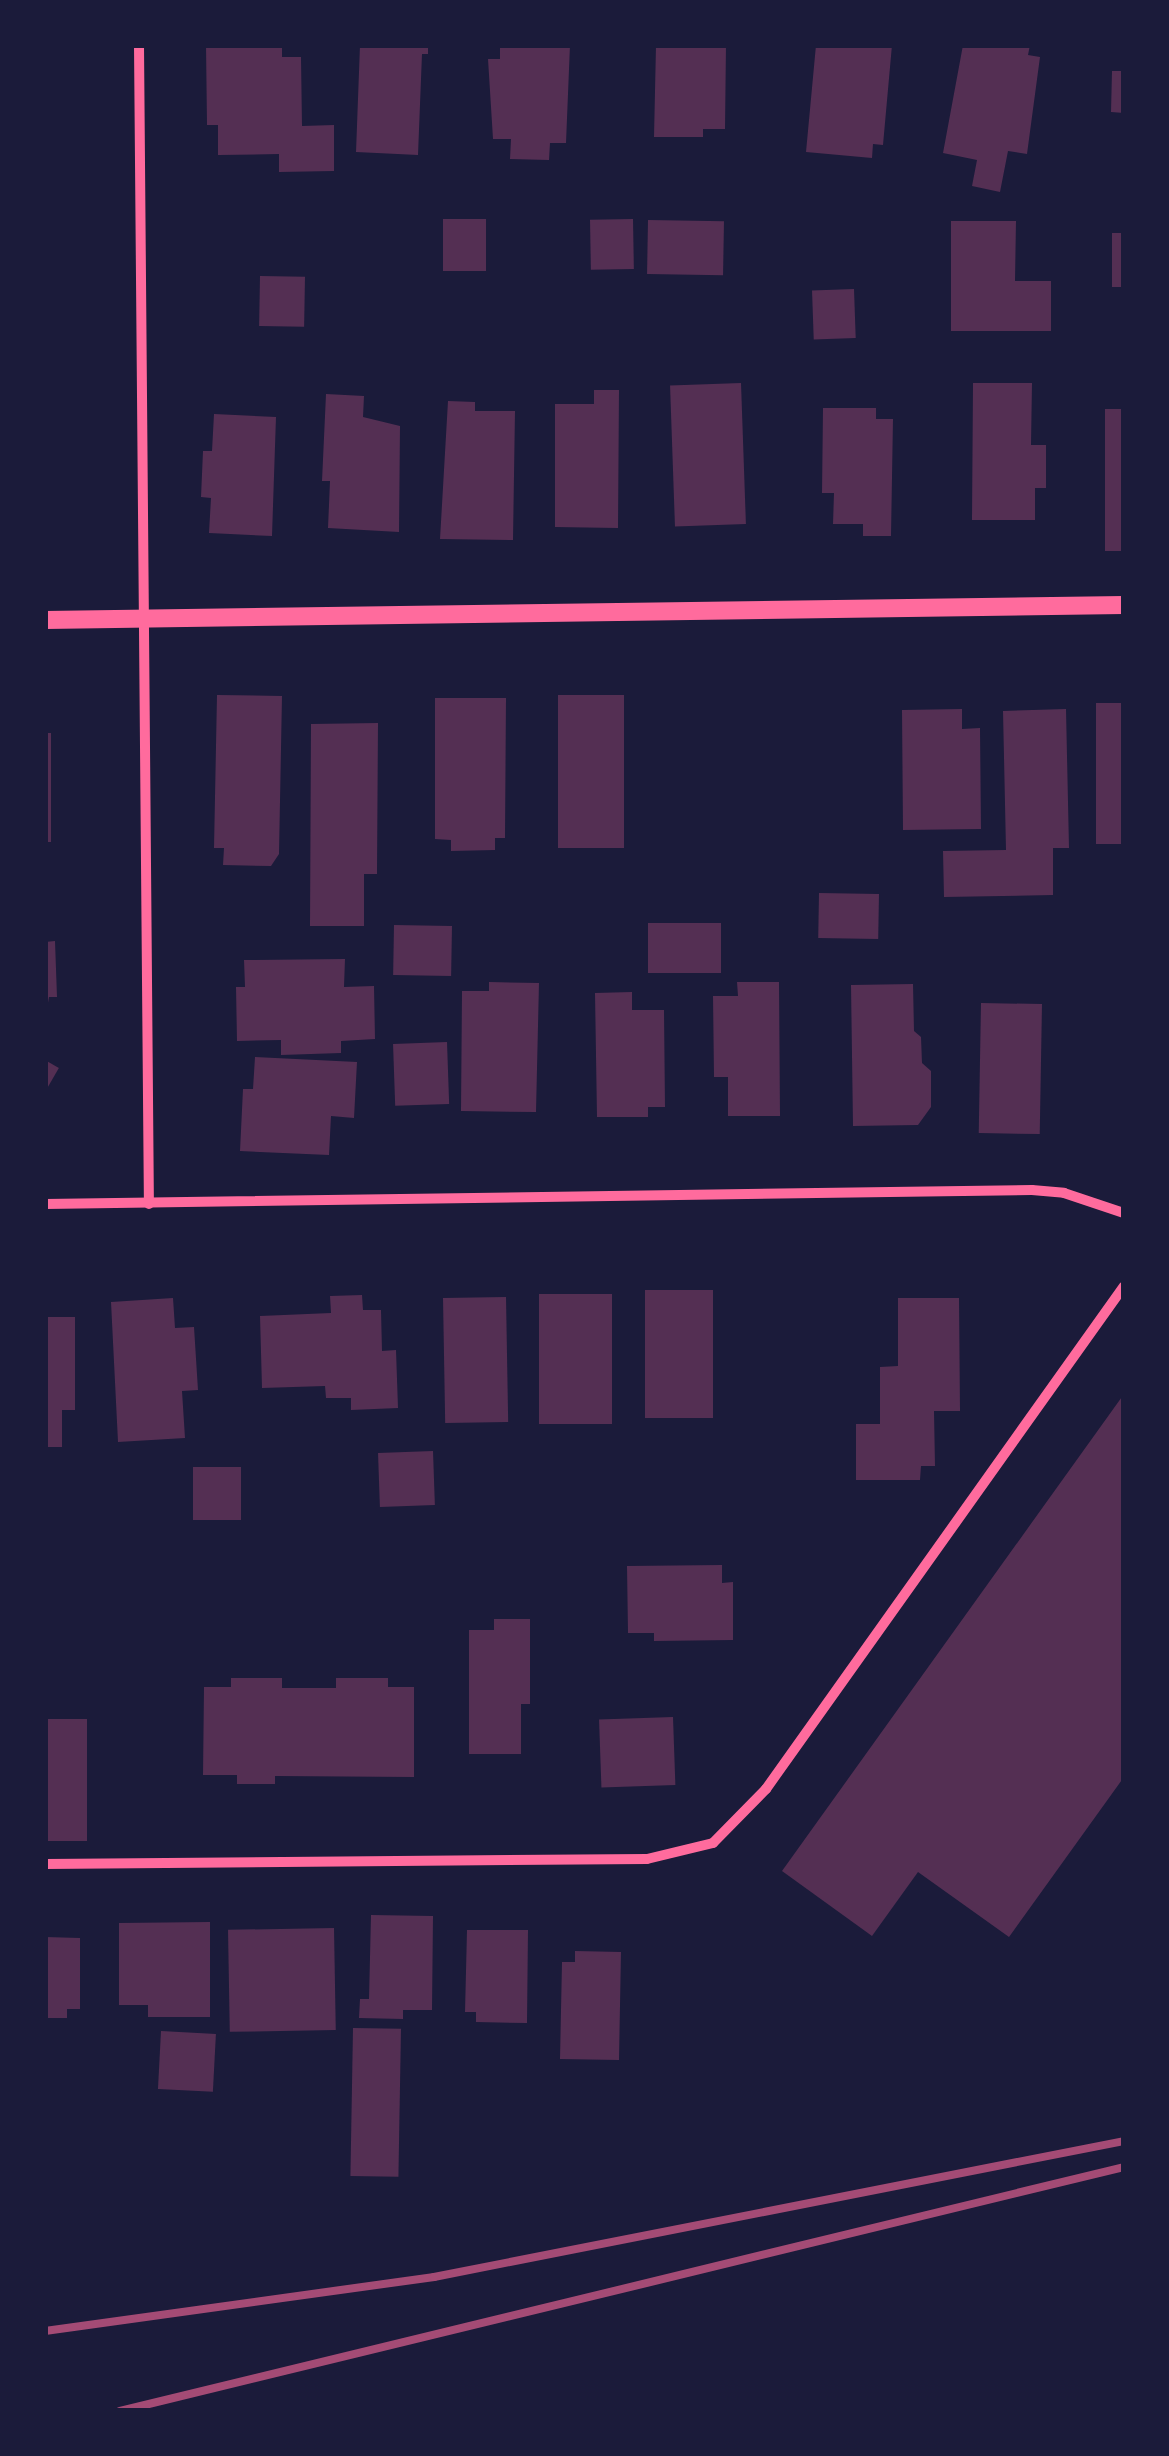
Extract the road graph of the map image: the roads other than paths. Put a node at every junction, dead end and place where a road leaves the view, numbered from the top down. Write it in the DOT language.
graph roads {
  1 [pos="139,45"];
  2 [pos="1124,605"];
  3 [pos="144,619"];
  4 [pos="45,620"];
  5 [pos="45,1204"];
  6 [pos="149,1204"];
  7 [pos="1124,1213"];
  8 [pos="1124,1286"];
  9 [pos="45,1864"];
  1 -- 3 [label="street"];
  2 -- 3 [label="street"];
  3 -- 4 [label="street"];
  3 -- 6 [label="street"];
  5 -- 6 [label="street"];
  6 -- 7 [label="street"];
  8 -- 9 [label="street"];
}
